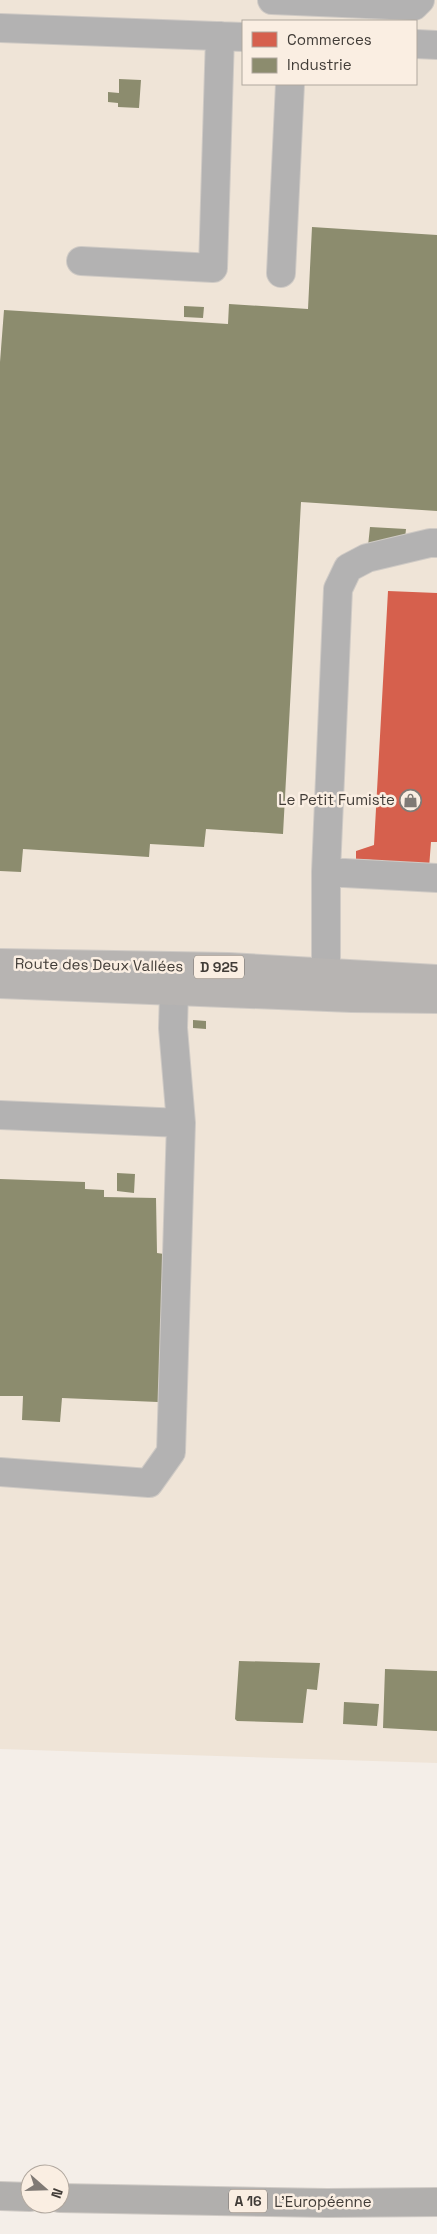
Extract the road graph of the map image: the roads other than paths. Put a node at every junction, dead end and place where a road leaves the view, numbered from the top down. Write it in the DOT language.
graph roads {
  1 [pos="272,0"];
  2 [pos="420,0"];
  3 [pos="0,28"];
  4 [pos="232,36"];
  5 [pos="417,44"];
  6 [pos="437,45"];
  7 [pos="290,85"];
  8 [pos="81,261"];
  9 [pos="281,272"];
  10 [pos="437,543"];
  11 [pos="326,872"];
  12 [pos="437,878"];
  13 [pos="0,963"];
  14 [pos="326,973"];
  15 [pos="437,979"];
  16 [pos="0,984"];
  17 [pos="174,991"];
  18 [pos="437,999"];
  19 [pos="0,1115"];
  20 [pos="181,1123"];
  21 [pos="0,1472"];
  22 [pos="0,2196"];
  23 [pos="20,2197"];
  24 [pos="70,2198"];
  25 [pos="437,2202"];
  1 -- 2 [label="lane"];
  3 -- 4 [label="lane"];
  4 -- 8 [label="lane"];
  5 -- 6 [label="lane"];
  7 -- 9 [label="lane"];
  10 -- 11 [label="lane"];
  11 -- 12 [label="lane"];
  11 -- 14 [label="lane"];
  13 -- 14 [label="main road, Route des Deux Vallées / D 925"];
  14 -- 15 [label="main road, Route des Deux Vallées / D 925"];
  16 -- 17 [label="main road, Route des Deux Vallées / D 925"];
  17 -- 18 [label="main road, Route des Deux Vallées / D 925"];
  17 -- 20 [label="lane"];
  19 -- 20 [label="lane"];
  20 -- 21 [label="lane"];
  22 -- 23 [label="highway"];
  24 -- 25 [label="highway, L'Européenne / A 16"];
}
